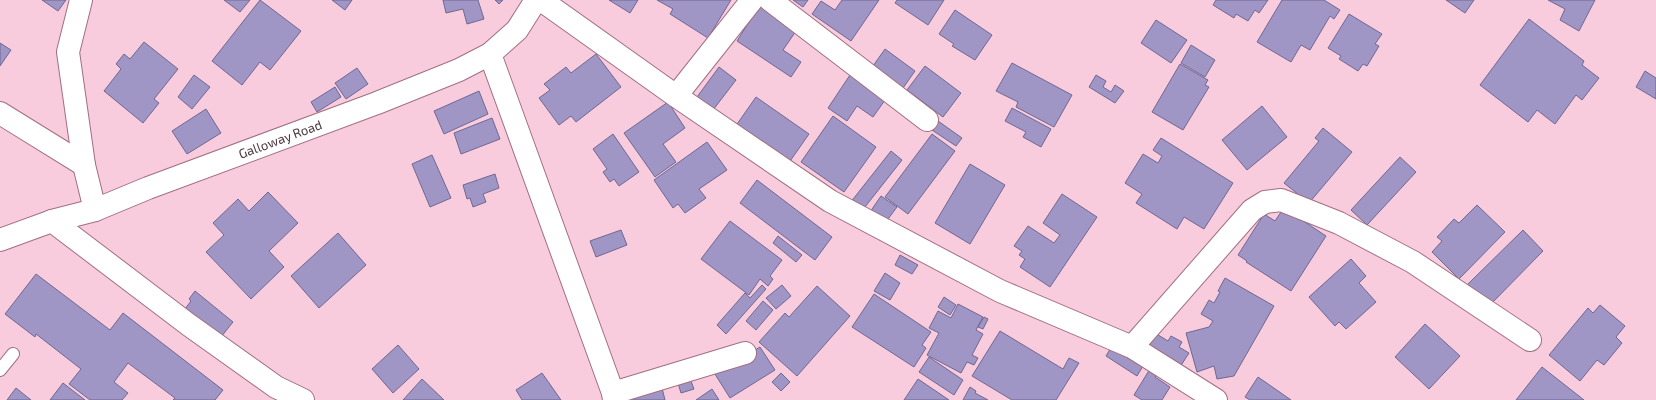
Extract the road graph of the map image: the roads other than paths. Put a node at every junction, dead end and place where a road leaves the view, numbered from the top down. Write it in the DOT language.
graph roads {
  1 [pos="81,0"];
  2 [pos="536,0"];
  3 [pos="541,0"];
  4 [pos="752,0"];
  5 [pos="770,0"];
  6 [pos="490,54"];
  7 [pos="676,96"];
  8 [pos="0,113"];
  9 [pos="926,120"];
  10 [pos="84,165"];
  11 [pos="95,210"];
  12 [pos="52,221"];
  13 [pos="0,240"];
  14 [pos="1530,340"];
  15 [pos="1132,347"];
  16 [pos="745,353"];
  17 [pos="13,354"];
  18 [pos="0,370"];
  19 [pos="613,396"];
  20 [pos="303,400"];
  21 [pos="1216,400"];
  1 -- 10 [label="street"];
  2 -- 6 [label="street, Galloway Road"];
  3 -- 7 [label="street"];
  4 -- 7 [label="street"];
  5 -- 9 [label="street"];
  6 -- 11 [label="street, Galloway Road"];
  6 -- 19 [label="street"];
  7 -- 15 [label="street"];
  8 -- 10 [label="street"];
  10 -- 11 [label="street"];
  11 -- 12 [label="street, Galloway Road"];
  12 -- 13 [label="street, Galloway Road"];
  12 -- 20 [label="street"];
  14 -- 15 [label="street"];
  15 -- 21 [label="street"];
  16 -- 19 [label="street"];
  17 -- 18 [label="lane"];
}
